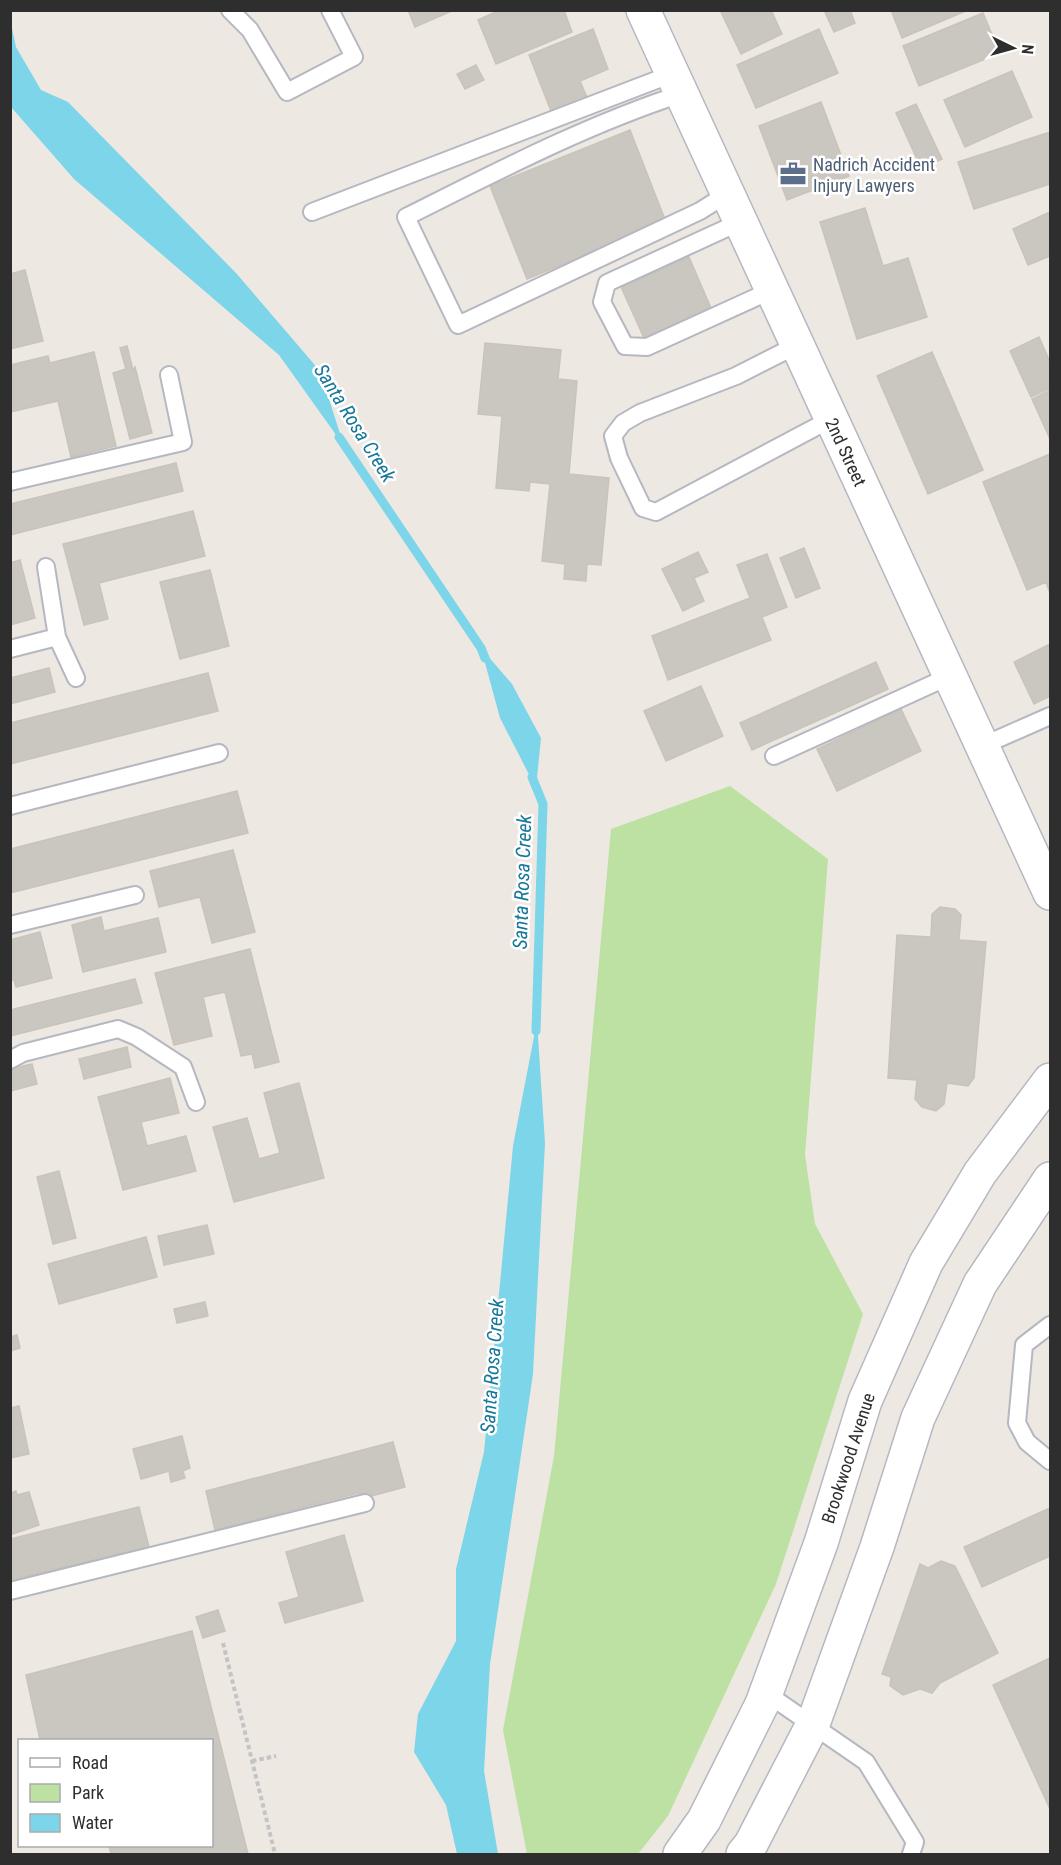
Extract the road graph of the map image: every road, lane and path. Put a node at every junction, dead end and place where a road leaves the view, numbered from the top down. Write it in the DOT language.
graph roads {
  1 [pos="230,10"];
  2 [pos="330,10"];
  3 [pos="643,10"];
  4 [pos="676,84"];
  5 [pos="734,208"];
  6 [pos="312,212"];
  7 [pos="772,290"];
  8 [pos="796,345"];
  9 [pos="169,375"];
  10 [pos="831,419"];
  11 [pos="10,482"];
  12 [pos="46,567"];
  13 [pos="57,637"];
  14 [pos="10,649"];
  15 [pos="950,676"];
  16 [pos="76,678"];
  17 [pos="1050,716"];
  18 [pos="982,746"];
  19 [pos="219,753"];
  20 [pos="774,756"];
  21 [pos="10,806"];
  22 [pos="1050,893"];
  23 [pos="135,895"];
  24 [pos="10,925"];
  25 [pos="10,1060"];
  26 [pos="1050,1080"];
  27 [pos="196,1102"];
  28 [pos="1050,1179"];
  29 [pos="1050,1325"];
  30 [pos="1050,1461"];
  31 [pos="365,1503"];
  32 [pos="10,1591"];
  33 [pos="223,1643"];
  34 [pos="766,1694"];
  35 [pos="813,1724"];
  36 [pos="276,1755"];
  37 [pos="252,1761"];
  38 [pos="275,1854"];
  39 [pos="680,1854"];
  40 [pos="743,1854"];
  41 [pos="911,1854"];
  1 -- 2 [label="lane"];
  3 -- 4 [label="street, 2nd Street"];
  4 -- 5 [label="street, 2nd Street"];
  4 -- 5 [label="lane"];
  4 -- 6 [label="lane"];
  5 -- 7 [label="street, 2nd Street"];
  5 -- 7 [label="lane"];
  7 -- 8 [label="street, 2nd Street"];
  8 -- 10 [label="street, 2nd Street"];
  8 -- 10 [label="lane"];
  9 -- 11 [label="lane"];
  10 -- 15 [label="street, 2nd Street"];
  12 -- 13 [label="lane"];
  13 -- 14 [label="lane"];
  13 -- 16 [label="lane"];
  15 -- 18 [label="street, 2nd Street"];
  15 -- 20 [label="lane"];
  17 -- 18 [label="lane"];
  18 -- 22 [label="street, 2nd Street"];
  19 -- 21 [label="lane"];
  23 -- 24 [label="lane"];
  25 -- 27 [label="lane"];
  26 -- 34 [label="street, Brookwood Avenue"];
  28 -- 35 [label="street"];
  29 -- 30 [label="lane"];
  31 -- 32 [label="lane"];
  33 -- 37 [label="path"];
  34 -- 35 [label="lane"];
  34 -- 39 [label="street, Brookwood Avenue"];
  35 -- 40 [label="street"];
  35 -- 41 [label="lane"];
  36 -- 37 [label="path"];
  37 -- 38 [label="path"];
}
